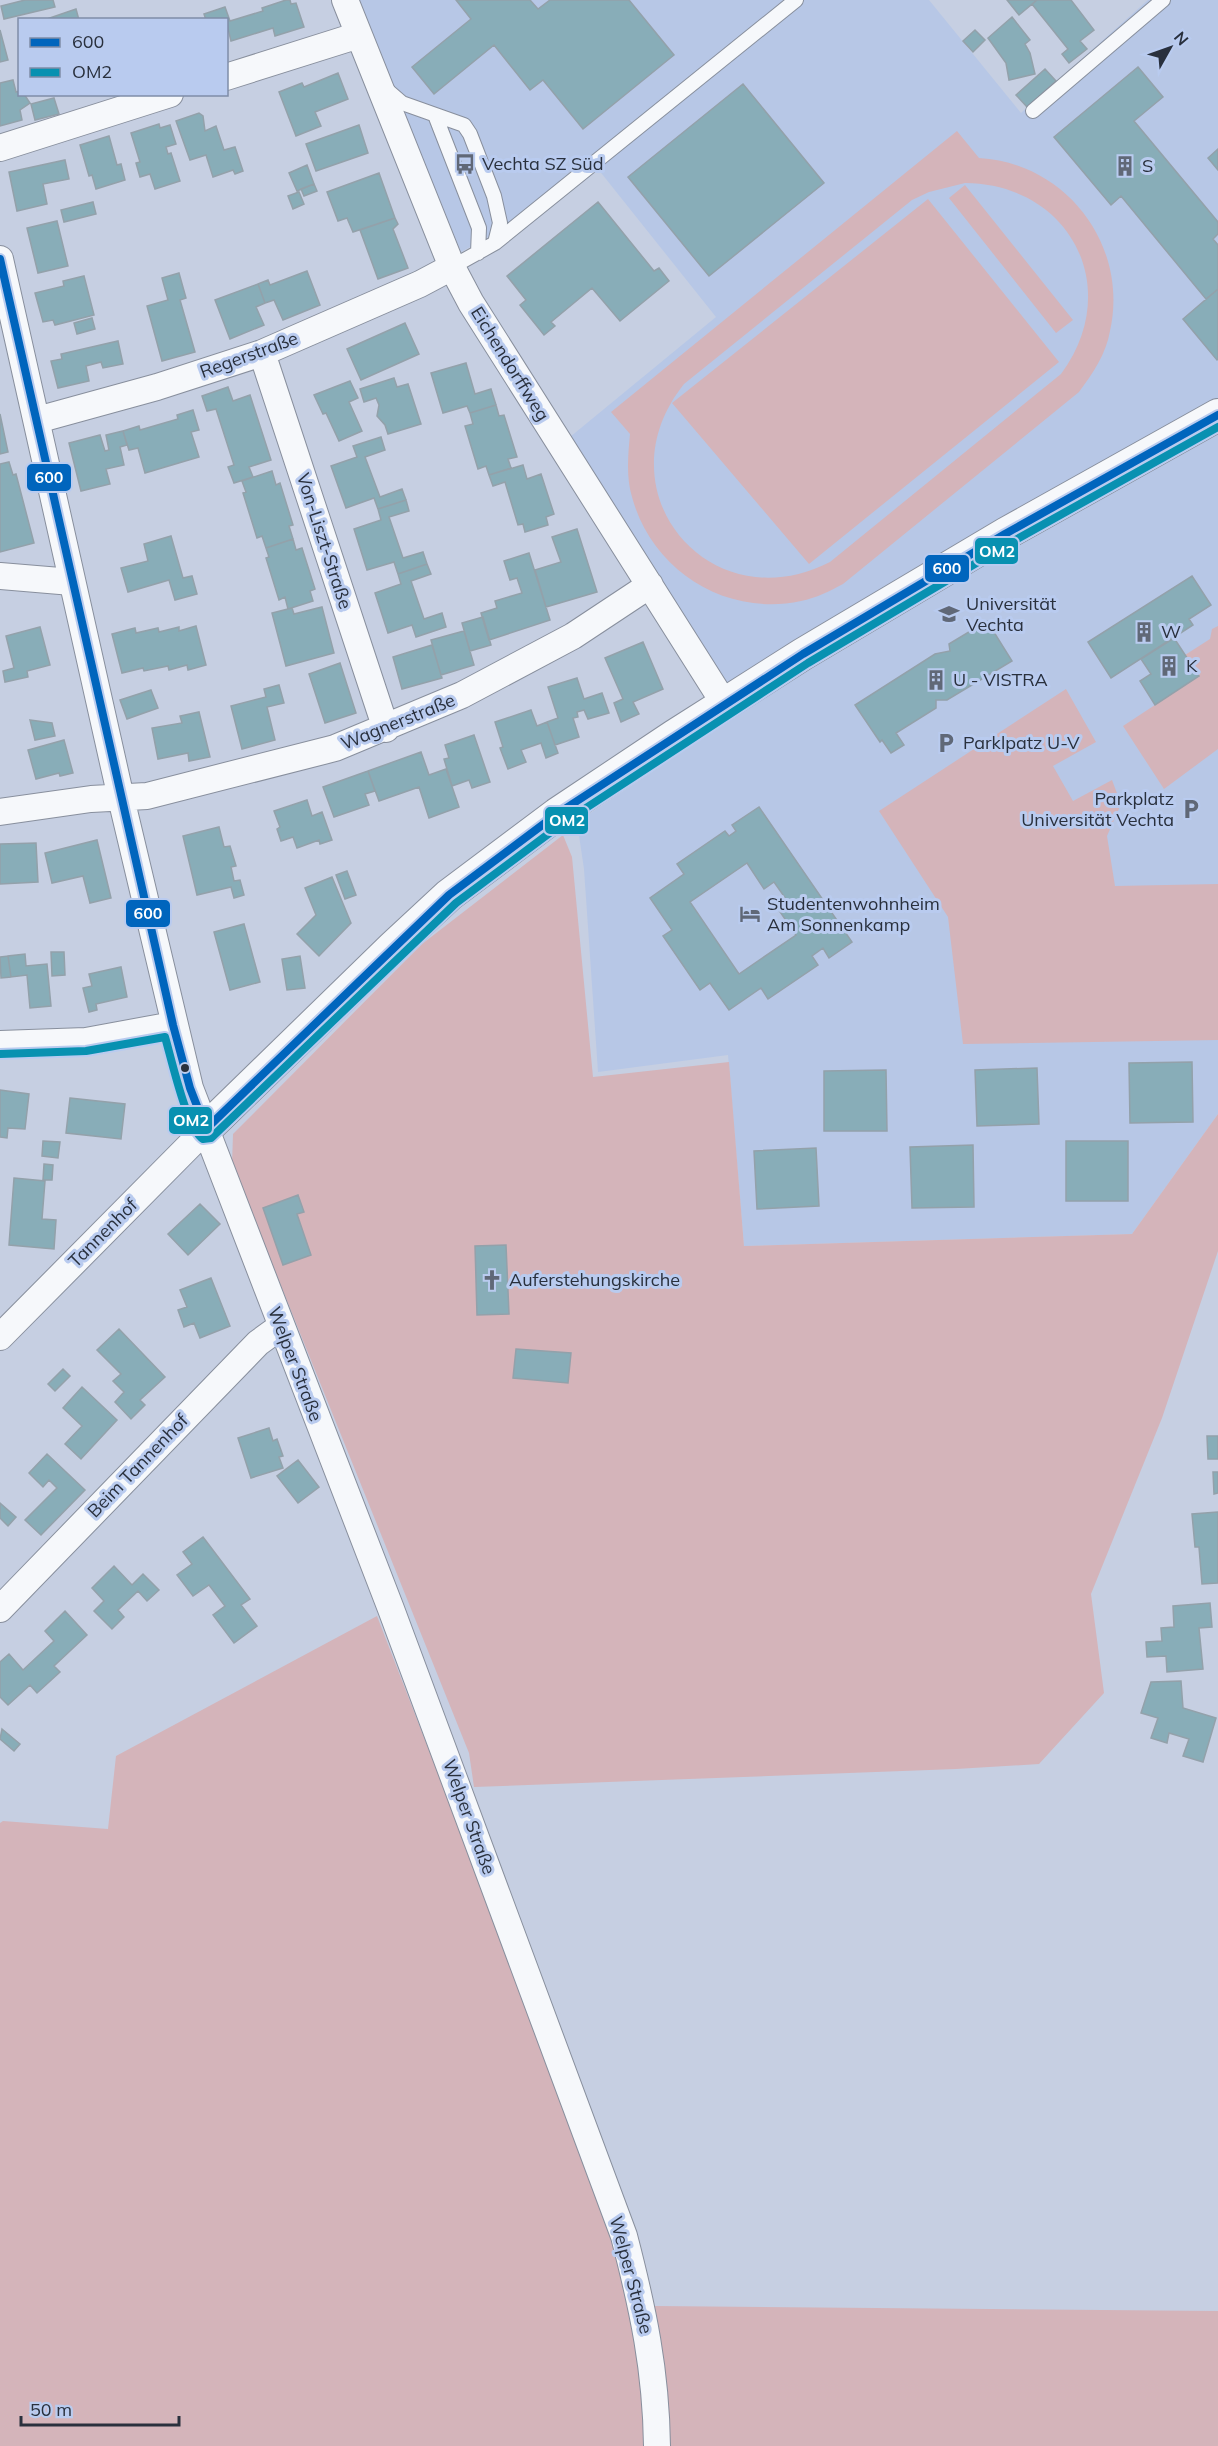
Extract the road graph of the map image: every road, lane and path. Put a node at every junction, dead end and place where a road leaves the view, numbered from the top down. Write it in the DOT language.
graph roads {
  1 [pos="345,0"];
  2 [pos="796,0"];
  3 [pos="1163,0"];
  4 [pos="359,35"];
  5 [pos="228,76"];
  6 [pos="381,86"];
  7 [pos="164,96"];
  8 [pos="1033,111"];
  9 [pos="435,115"];
  10 [pos="0,148"];
  11 [pos="495,243"];
  12 [pos="478,253"];
  13 [pos="0,259"];
  14 [pos="452,267"];
  15 [pos="262,353"];
  16 [pos="1218,416"];
  17 [pos="37,420"];
  18 [pos="0,576"];
  19 [pos="72,582"];
  20 [pos="650,585"];
  21 [pos="724,703"];
  22 [pos="386,729"];
  23 [pos="121,798"];
  24 [pos="0,812"];
  25 [pos="173,1025"];
  26 [pos="0,1044"];
  27 [pos="207,1129"];
  28 [pos="280,1327"];
  29 [pos="0,1337"];
  30 [pos="0,1609"];
  31 [pos="657,2446"];
  1 -- 4 [label="street, Eichendorffweg"];
  2 -- 11 [label="lane"];
  3 -- 8 [label="lane"];
  4 -- 5 [label="street"];
  4 -- 6 [label="street, Eichendorffweg"];
  6 -- 9 [label="lane"];
  6 -- 14 [label="street, Eichendorffweg"];
  7 -- 10 [label="street"];
  9 -- 11 [label="lane"];
  9 -- 12 [label="lane"];
  11 -- 12 [label="lane"];
  12 -- 14 [label="lane"];
  13 -- 17 [label="street, Welper Straße"];
  14 -- 15 [label="street, Regerstraße"];
  14 -- 20 [label="street, Eichendorffweg"];
  15 -- 17 [label="street, Regerstraße"];
  15 -- 22 [label="street, Von-Liszt-Straße"];
  16 -- 21 [label="street"];
  17 -- 19 [label="street, Welper Straße"];
  18 -- 19 [label="street"];
  19 -- 23 [label="street, Welper Straße"];
  20 -- 21 [label="street, Eichendorffweg"];
  20 -- 22 [label="street, Wagnerstraße"];
  21 -- 27 [label="street"];
  22 -- 23 [label="street, Wagnerstraße"];
  23 -- 24 [label="street, Wagnerstraße"];
  23 -- 25 [label="street, Welper Straße"];
  25 -- 26 [label="street"];
  25 -- 27 [label="street, Welper Straße"];
  27 -- 28 [label="street, Welper Straße"];
  27 -- 29 [label="street, Tannenhof"];
  28 -- 30 [label="street, Beim Tannenhof"];
  28 -- 31 [label="street, Welper Straße"];
}
